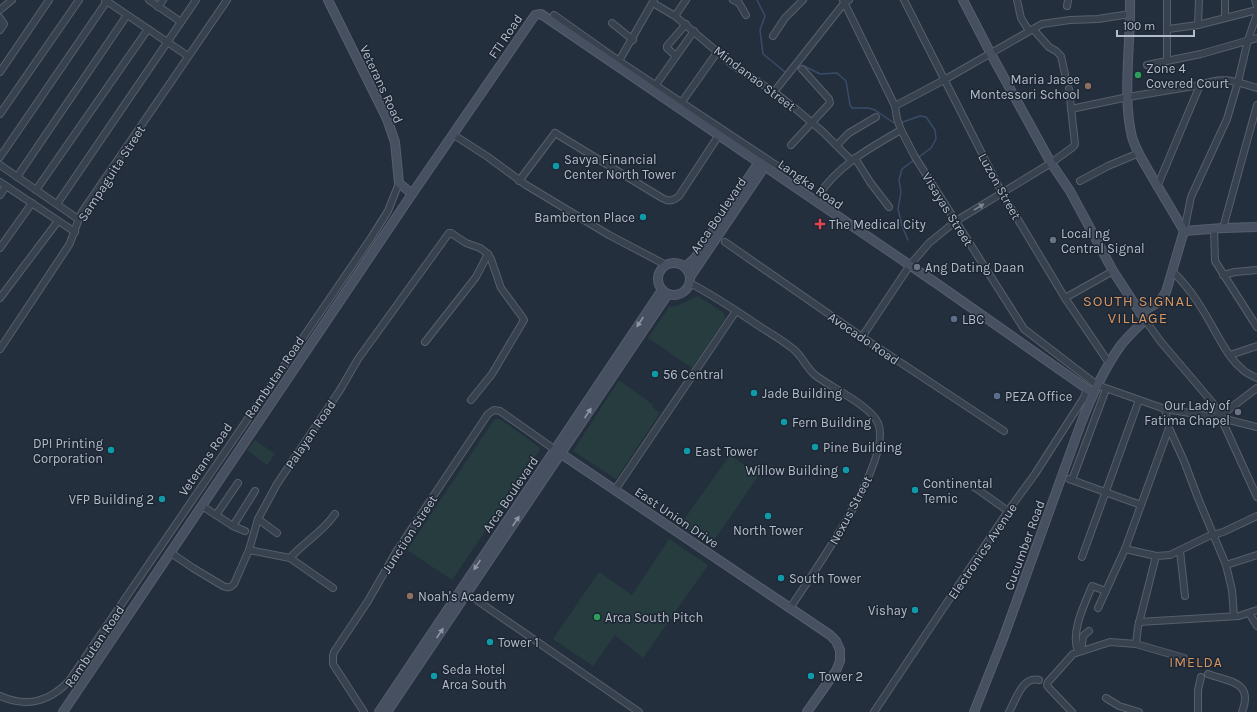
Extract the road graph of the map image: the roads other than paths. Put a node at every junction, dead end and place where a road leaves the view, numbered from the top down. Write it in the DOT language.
graph roads {
  1 [pos="12,0"];
  2 [pos="49,0"];
  3 [pos="79,0"];
  4 [pos="149,0"];
  5 [pos="163,0"];
  6 [pos="196,0"];
  7 [pos="227,0"];
  8 [pos="328,0"];
  9 [pos="686,0"];
  10 [pos="734,0"];
  11 [pos="803,0"];
  12 [pos="904,0"];
  13 [pos="963,0"];
  14 [pos="1017,0"];
  15 [pos="1130,0"];
  16 [pos="1167,0"];
  17 [pos="1199,0"];
  18 [pos="1225,0"];
  19 [pos="1255,0"];
  20 [pos="106,1"];
  21 [pos="844,1"];
  22 [pos="654,2"];
  23 [pos="1257,6"];
  24 [pos="158,7"];
  25 [pos="0,10"];
  26 [pos="1257,10"];
  27 [pos="1130,14"];
  28 [pos="1257,14"];
  29 [pos="127,15"];
  30 [pos="554,15"];
  31 [pos="746,15"];
  32 [pos="675,16"];
  33 [pos="0,18"];
  34 [pos="1225,18"];
  35 [pos="181,22"];
  36 [pos="612,24"];
  37 [pos="686,24"];
  38 [pos="1198,25"];
  39 [pos="148,28"];
  40 [pos="1168,29"];
  41 [pos="0,30"];
  42 [pos="1031,30"];
  43 [pos="694,31"];
  44 [pos="773,36"];
  45 [pos="1257,38"];
  46 [pos="632,40"];
  47 [pos="1248,40"];
  48 [pos="168,43"];
  49 [pos="718,51"];
  50 [pos="991,54"];
  51 [pos="188,56"];
  52 [pos="676,56"];
  53 [pos="1167,60"];
  54 [pos="619,61"];
  55 [pos="1147,65"];
  56 [pos="802,69"];
  57 [pos="0,72"];
  58 [pos="1065,74"];
  59 [pos="944,80"];
  60 [pos="1238,82"];
  61 [pos="1200,85"];
  62 [pos="655,86"];
  63 [pos="1257,88"];
  64 [pos="1069,89"];
  65 [pos="774,92"];
  66 [pos="1128,97"];
  67 [pos="684,99"];
  68 [pos="1257,105"];
  69 [pos="895,106"];
  70 [pos="1072,109"];
  71 [pos="0,114"];
  72 [pos="876,118"];
  73 [pos="1255,119"];
  74 [pos="812,122"];
  75 [pos="556,125"];
  76 [pos="901,130"];
  77 [pos="555,132"];
  78 [pos="454,135"];
  79 [pos="719,135"];
  80 [pos="734,140"];
  81 [pos="791,145"];
  82 [pos="837,145"];
  83 [pos="1138,153"];
  84 [pos="0,157"];
  85 [pos="853,159"];
  86 [pos="1051,163"];
  87 [pos="762,164"];
  88 [pos="0,165"];
  89 [pos="788,173"];
  90 [pos="16,177"];
  91 [pos="519,181"];
  92 [pos="1080,181"];
  93 [pos="0,182"];
  94 [pos="399,184"];
  95 [pos="6,186"];
  96 [pos="1157,187"];
  97 [pos="36,190"];
  98 [pos="1002,193"];
  99 [pos="412,194"];
  100 [pos="0,195"];
  101 [pos="818,196"];
  102 [pos="32,203"];
  103 [pos="57,204"];
  104 [pos="889,207"];
  105 [pos="78,219"];
  106 [pos="58,221"];
  107 [pos="956,221"];
  108 [pos="1257,227"];
  109 [pos="1214,228"];
  110 [pos="1223,228"];
  111 [pos="1184,231"];
  112 [pos="75,232"];
  113 [pos="725,242"];
  114 [pos="0,248"];
  115 [pos="488,254"];
  116 [pos="666,265"];
  117 [pos="910,265"];
  118 [pos="685,267"];
  119 [pos="1113,270"];
  120 [pos="1257,270"];
  121 [pos="1173,272"];
  122 [pos="1223,275"];
  123 [pos="690,280"];
  124 [pos="665,292"];
  125 [pos="0,298"];
  126 [pos="1065,298"];
  127 [pos="736,311"];
  128 [pos="1140,313"];
  129 [pos="1145,320"];
  130 [pos="1257,327"];
  131 [pos="862,337"];
  132 [pos="425,342"];
  133 [pos="1257,346"];
  134 [pos="1,347"];
  135 [pos="1230,355"];
  136 [pos="1109,363"];
  137 [pos="1257,378"];
  138 [pos="1257,388"];
  139 [pos="1092,389"];
  140 [pos="1106,389"];
  141 [pos="471,400"];
  142 [pos="1139,400"];
  143 [pos="1165,409"];
  144 [pos="494,410"];
  145 [pos="1221,417"];
  146 [pos="1257,427"];
  147 [pos="1169,428"];
  148 [pos="1004,431"];
  149 [pos="557,452"];
  150 [pos="238,483"];
  151 [pos="970,484"];
  152 [pos="615,490"];
  153 [pos="255,491"];
  154 [pos="1106,492"];
  155 [pos="1257,497"];
  156 [pos="1140,505"];
  157 [pos="202,506"];
  158 [pos="1008,511"];
  159 [pos="335,514"];
  160 [pos="216,515"];
  161 [pos="1257,516"];
  162 [pos="258,519"];
  163 [pos="233,526"];
  164 [pos="245,531"];
  165 [pos="277,533"];
  166 [pos="1213,535"];
  167 [pos="1125,549"];
  168 [pos="249,550"];
  169 [pos="1180,551"];
  170 [pos="170,553"];
  171 [pos="1257,555"];
  172 [pos="1156,556"];
  173 [pos="1082,557"];
  174 [pos="290,558"];
  175 [pos="1226,566"];
  176 [pos="333,588"];
  177 [pos="1106,591"];
  178 [pos="1185,596"];
  179 [pos="478,601"];
  180 [pos="790,608"];
  181 [pos="1098,608"];
  182 [pos="1257,610"];
  183 [pos="1249,613"];
  184 [pos="1234,616"];
  185 [pos="1139,622"];
  186 [pos="1257,626"];
  187 [pos="1089,631"];
  188 [pos="1136,644"];
  189 [pos="1079,651"];
  190 [pos="1184,658"];
  191 [pos="1208,674"];
  192 [pos="1201,677"];
  193 [pos="1039,680"];
  194 [pos="0,696"];
  195 [pos="1106,698"];
  196 [pos="63,712"];
  197 [pos="364,712"];
  198 [pos="379,712"];
  199 [pos="387,712"];
  200 [pos="639,712"];
  201 [pos="808,712"];
  202 [pos="874,712"];
  203 [pos="974,712"];
  204 [pos="1009,712"];
  205 [pos="1072,712"];
  206 [pos="1139,712"];
  207 [pos="1198,712"];
  208 [pos="1242,712"];
  1 -- 25 [label="street"];
  2 -- 57 [label="street"];
  3 -- 71 [label="street"];
  4 -- 24 [label="street"];
  5 -- 24 [label="street"];
  6 -- 35 [label="street"];
  7 -- 51 [label="street, Sampaguita Street"];
  8 -- 94 [label="street, Veterans Road"];
  9 -- 32 [label="street"];
  10 -- 31 [label="street"];
  11 -- 44 [label="street"];
  12 -- 59 [label="street, Luzon Street"];
  13 -- 50 [label="street"];
  14 -- 42 [label="street"];
  15 -- 27 [label="street"];
  16 -- 40 [label="street"];
  17 -- 38 [label="street"];
  18 -- 34 [label="street"];
  19 -- 23 [label="street"];
  20 -- 29 [label="street"];
  20 -- 84 [label="street"];
  21 -- 65 [label="street"];
  21 -- 69 [label="street, Visayas Street"];
  22 -- 32 [label="street, Mindanao Street"];
  22 -- 46 [label="street"];
  24 -- 35 [label="street"];
  26 -- 34 [label="street"];
  27 -- 42 [label="street"];
  27 -- 66 [label="street"];
  28 -- 47 [label="street"];
  29 -- 39 [label="street"];
  29 -- 90 [label="street"];
  30 -- 54 [label="street"];
  32 -- 37 [label="street, Mindanao Street"];
  33 -- 41 [label="street"];
  34 -- 38 [label="street"];
  35 -- 48 [label="street"];
  36 -- 46 [label="street"];
  37 -- 43 [label="street, Mindanao Street"];
  37 -- 52 [label="street"];
  38 -- 40 [label="street"];
  39 -- 48 [label="street"];
  39 -- 97 [label="street"];
  40 -- 53 [label="street"];
  42 -- 50 [label="street"];
  42 -- 58 [label="street"];
  43 -- 49 [label="street, Mindanao Street"];
  43 -- 52 [label="street"];
  45 -- 47 [label="street"];
  46 -- 54 [label="street"];
  47 -- 53 [label="street"];
  47 -- 60 [label="street"];
  48 -- 51 [label="street"];
  48 -- 103 [label="street"];
  49 -- 65 [label="street, Mindanao Street"];
  49 -- 67 [label="street"];
  50 -- 59 [label="street"];
  50 -- 86 [label="street"];
  51 -- 105 [label="street, Sampaguita Street"];
  52 -- 62 [label="street"];
  53 -- 55 [label="street"];
  54 -- 62 [label="street"];
  56 -- 74 [label="street"];
  59 -- 69 [label="street"];
  59 -- 98 [label="street, Luzon Street"];
  60 -- 61 [label="street"];
  60 -- 63 [label="street"];
  60 -- 111 [label="street"];
  61 -- 66 [label="street"];
  61 -- 96 [label="street"];
  62 -- 80 [label="street"];
  64 -- 70 [label="street"];
  65 -- 74 [label="street, Mindanao Street"];
  66 -- 70 [label="street"];
  66 -- 83 [label="street"];
  68 -- 73 [label="street"];
  69 -- 76 [label="street, Visayas Street"];
  70 -- 86 [label="street"];
  72 -- 82 [label="street"];
  73 -- 110 [label="street"];
  74 -- 81 [label="street"];
  74 -- 82 [label="street, Mindanao Street"];
  75 -- 77 [label="street"];
  76 -- 85 [label="street"];
  76 -- 107 [label="street, Visayas Street"];
  77 -- 79 [label="street"];
  77 -- 91 [label="street"];
  78 -- 79 [label="street, FTI Road"];
  78 -- 91 [label="street"];
  78 -- 99 [label="street, FTI Road"];
  79 -- 80 [label="street, Langka Road"];
  80 -- 87 [label="street, Langka Road"];
  80 -- 89 [label="street"];
  82 -- 85 [label="street, Mindanao Street"];
  83 -- 92 [label="street"];
  83 -- 96 [label="street"];
  85 -- 101 [label="street"];
  85 -- 104 [label="street, Mindanao Street"];
  86 -- 98 [label="street"];
  86 -- 119 [label="street"];
  87 -- 117 [label="street, Langka Road"];
  87 -- 118 [label="street, Arca Boulevard"];
  87 -- 123 [label="street, Arca Boulevard"];
  88 -- 90 [label="street"];
  90 -- 97 [label="street"];
  91 -- 116 [label="street"];
  93 -- 95 [label="street"];
  94 -- 99 [label="street"];
  94 -- 194 [label="street, Veterans Road"];
  95 -- 100 [label="street"];
  95 -- 102 [label="street"];
  96 -- 111 [label="street"];
  97 -- 103 [label="street"];
  107 -- 98 [label="street, one-way"];
  98 -- 126 [label="street, Luzon Street"];
  99 -- 157 [label="street, Rambutan Road"];
  102 -- 106 [label="street"];
  102 -- 114 [label="street"];
  103 -- 105 [label="street"];
  105 -- 112 [label="street, Sampaguita Street"];
  106 -- 112 [label="street"];
  106 -- 125 [label="street"];
  107 -- 117 [label="street"];
  107 -- 139 [label="street, Visayas Street"];
  108 -- 110 [label="street"];
  109 -- 110 [label="street"];
  109 -- 111 [label="street"];
  109 -- 122 [label="street"];
  111 -- 121 [label="street"];
  112 -- 134 [label="street, Sampaguita Street"];
  113 -- 131 [label="street, Avocado Road"];
  115 -- 132 [label="street"];
  115 -- 141 [label="street"];
  115 -- 162 [label="street, Palayan Road"];
  116 -- 118 [label="street"];
  116 -- 124 [label="street"];
  117 -- 131 [label="street"];
  117 -- 139 [label="street, Langka Road"];
  118 -- 123 [label="street"];
  119 -- 126 [label="street"];
  119 -- 128 [label="street"];
  120 -- 122 [label="street"];
  121 -- 128 [label="street"];
  121 -- 135 [label="street"];
  122 -- 130 [label="street"];
  123 -- 124 [label="street"];
  123 -- 127 [label="street, Nexus Street"];
  124 -- 149 [label="street, Arca Boulevard"];
  126 -- 136 [label="street, Luzon Street"];
  127 -- 152 [label="street"];
  127 -- 180 [label="street, Nexus Street"];
  128 -- 129 [label="street"];
  129 -- 136 [label="street, Cucumber Road"];
  129 -- 145 [label="street"];
  131 -- 148 [label="street, Avocado Road"];
  133 -- 135 [label="street"];
  135 -- 137 [label="street"];
  136 -- 139 [label="street, Cucumber Road"];
  138 -- 145 [label="street"];
  139 -- 140 [label="street, Visayas Street"];
  139 -- 158 [label="street, Electronics Avenue"];
  139 -- 203 [label="street, Cucumber Road"];
  140 -- 142 [label="street, Visayas Street"];
  140 -- 154 [label="street"];
  142 -- 143 [label="street, Visayas Street"];
  142 -- 154 [label="street"];
  143 -- 145 [label="street, Visayas Street"];
  143 -- 147 [label="street"];
  144 -- 149 [label="street, East Union Drive"];
  144 -- 197 [label="street, Junction Street"];
  145 -- 146 [label="street, Visayas Street"];
  145 -- 155 [label="street"];
  147 -- 156 [label="street"];
  147 -- 166 [label="street"];
  149 -- 152 [label="street, East Union Drive"];
  149 -- 198 [label="street, Arca Boulevard, one-way"];
  199 -- 149 [label="street, Arca Boulevard, one-way"];
  150 -- 160 [label="street"];
  151 -- 158 [label="street"];
  152 -- 180 [label="street, East Union Drive"];
  153 -- 163 [label="street"];
  154 -- 156 [label="street"];
  154 -- 173 [label="street"];
  156 -- 167 [label="street"];
  157 -- 160 [label="street"];
  157 -- 170 [label="street, Rambutan Road"];
  158 -- 202 [label="street, Electronics Avenue"];
  159 -- 174 [label="street"];
  160 -- 163 [label="street"];
  161 -- 166 [label="street"];
  162 -- 165 [label="street"];
  162 -- 168 [label="street, Palayan Road"];
  163 -- 164 [label="street"];
  166 -- 169 [label="street"];
  166 -- 175 [label="street"];
  167 -- 172 [label="street"];
  167 -- 177 [label="street"];
  168 -- 170 [label="street, Palayan Road"];
  168 -- 174 [label="street"];
  169 -- 172 [label="street"];
  169 -- 178 [label="street"];
  170 -- 196 [label="street, Rambutan Road"];
  171 -- 175 [label="street"];
  172 -- 185 [label="street"];
  174 -- 176 [label="street"];
  175 -- 184 [label="street"];
  177 -- 181 [label="street"];
  177 -- 189 [label="street"];
  179 -- 200 [label="street"];
  180 -- 201 [label="street, East Union Drive"];
  182 -- 183 [label="street"];
  183 -- 184 [label="street"];
  183 -- 186 [label="street"];
  184 -- 185 [label="street"];
  185 -- 188 [label="street"];
  187 -- 189 [label="street"];
  188 -- 189 [label="street"];
  188 -- 190 [label="street"];
  189 -- 205 [label="street"];
  191 -- 208 [label="street"];
  192 -- 207 [label="street"];
  193 -- 204 [label="street"];
  195 -- 206 [label="street"];
}
